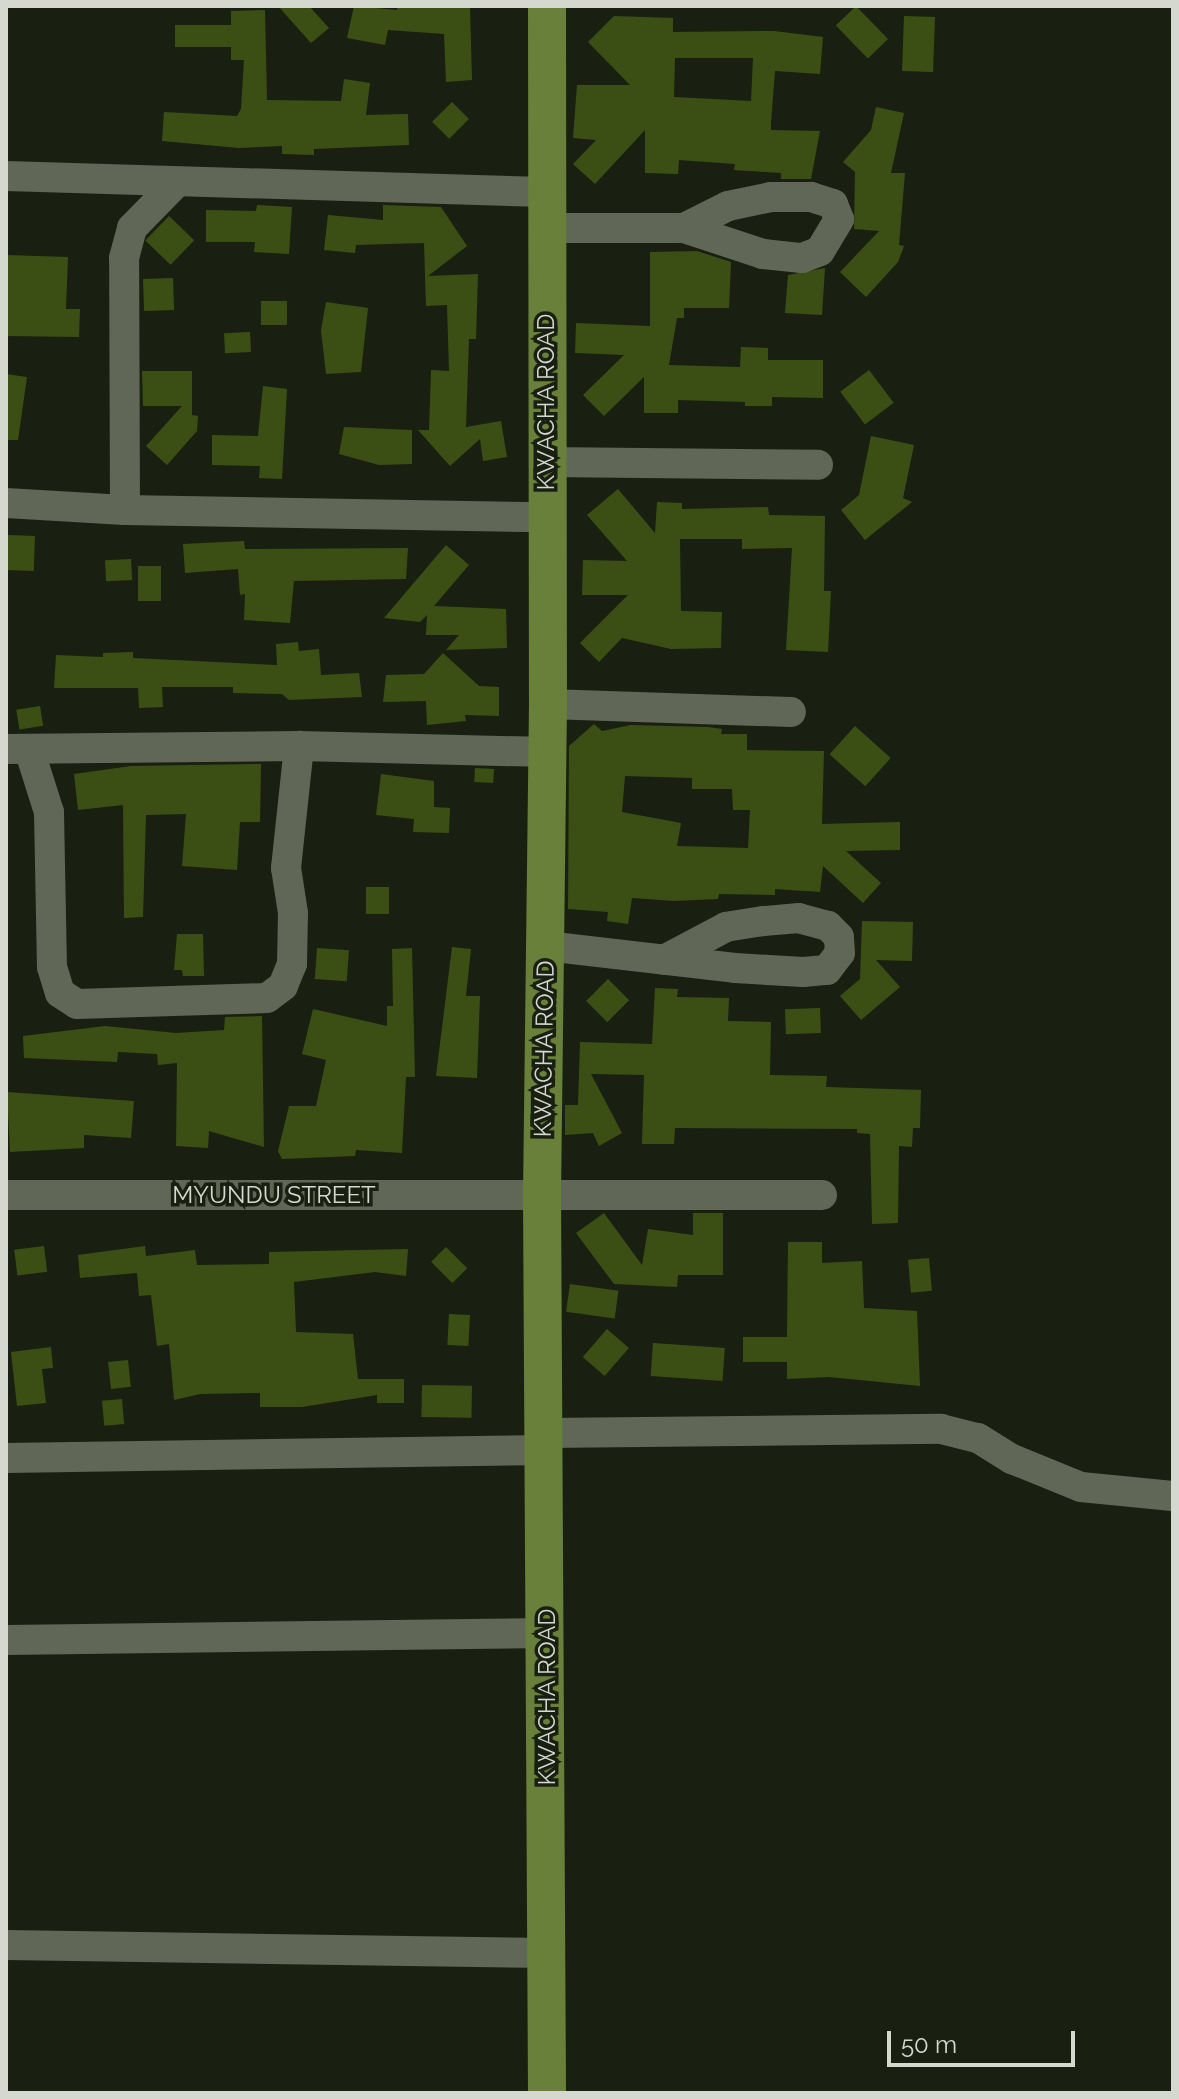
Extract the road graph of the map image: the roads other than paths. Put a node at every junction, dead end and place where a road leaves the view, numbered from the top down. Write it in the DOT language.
graph roads {
  1 [pos="547,6"];
  2 [pos="6,176"];
  3 [pos="176,183"];
  4 [pos="546,210"];
  5 [pos="684,228"];
  6 [pos="546,462"];
  7 [pos="818,465"];
  8 [pos="6,503"];
  9 [pos="125,510"];
  10 [pos="546,517"];
  11 [pos="548,704"];
  12 [pos="791,712"];
  13 [pos="299,746"];
  14 [pos="17,749"];
  15 [pos="547,752"];
  16 [pos="546,946"];
  17 [pos="664,960"];
  18 [pos="542,1194"];
  19 [pos="6,1195"];
  20 [pos="822,1195"];
  21 [pos="547,1442"];
  22 [pos="6,1458"];
  23 [pos="1173,1496"];
  24 [pos="546,1633"];
  25 [pos="6,1640"];
  26 [pos="6,1945"];
  27 [pos="547,1953"];
  28 [pos="547,2093"];
  1 -- 4 [label="main road, KWACHA ROAD"];
  2 -- 3 [label="street"];
  3 -- 4 [label="street"];
  3 -- 9 [label="street"];
  4 -- 5 [label="street"];
  4 -- 6 [label="main road, KWACHA ROAD"];
  6 -- 7 [label="street"];
  6 -- 10 [label="main road, KWACHA ROAD"];
  8 -- 9 [label="street"];
  9 -- 10 [label="street"];
  10 -- 11 [label="main road, KWACHA ROAD"];
  11 -- 12 [label="street"];
  11 -- 15 [label="main road, KWACHA ROAD"];
  13 -- 14 [label="street"];
  13 -- 14 [label="street"];
  13 -- 15 [label="street"];
  15 -- 16 [label="main road, KWACHA ROAD"];
  16 -- 17 [label="street"];
  16 -- 18 [label="main road, KWACHA ROAD"];
  17 -- 17 [label="street"];
  18 -- 19 [label="street, MYUNDU STREET"];
  18 -- 20 [label="street, MYUNDU STREET"];
  18 -- 21 [label="main road, KWACHA ROAD"];
  21 -- 22 [label="street"];
  21 -- 23 [label="street"];
  21 -- 24 [label="main road, KWACHA ROAD"];
  24 -- 25 [label="street"];
  24 -- 27 [label="main road, KWACHA ROAD"];
  26 -- 27 [label="street"];
  27 -- 28 [label="main road, KWACHA ROAD"];
}
